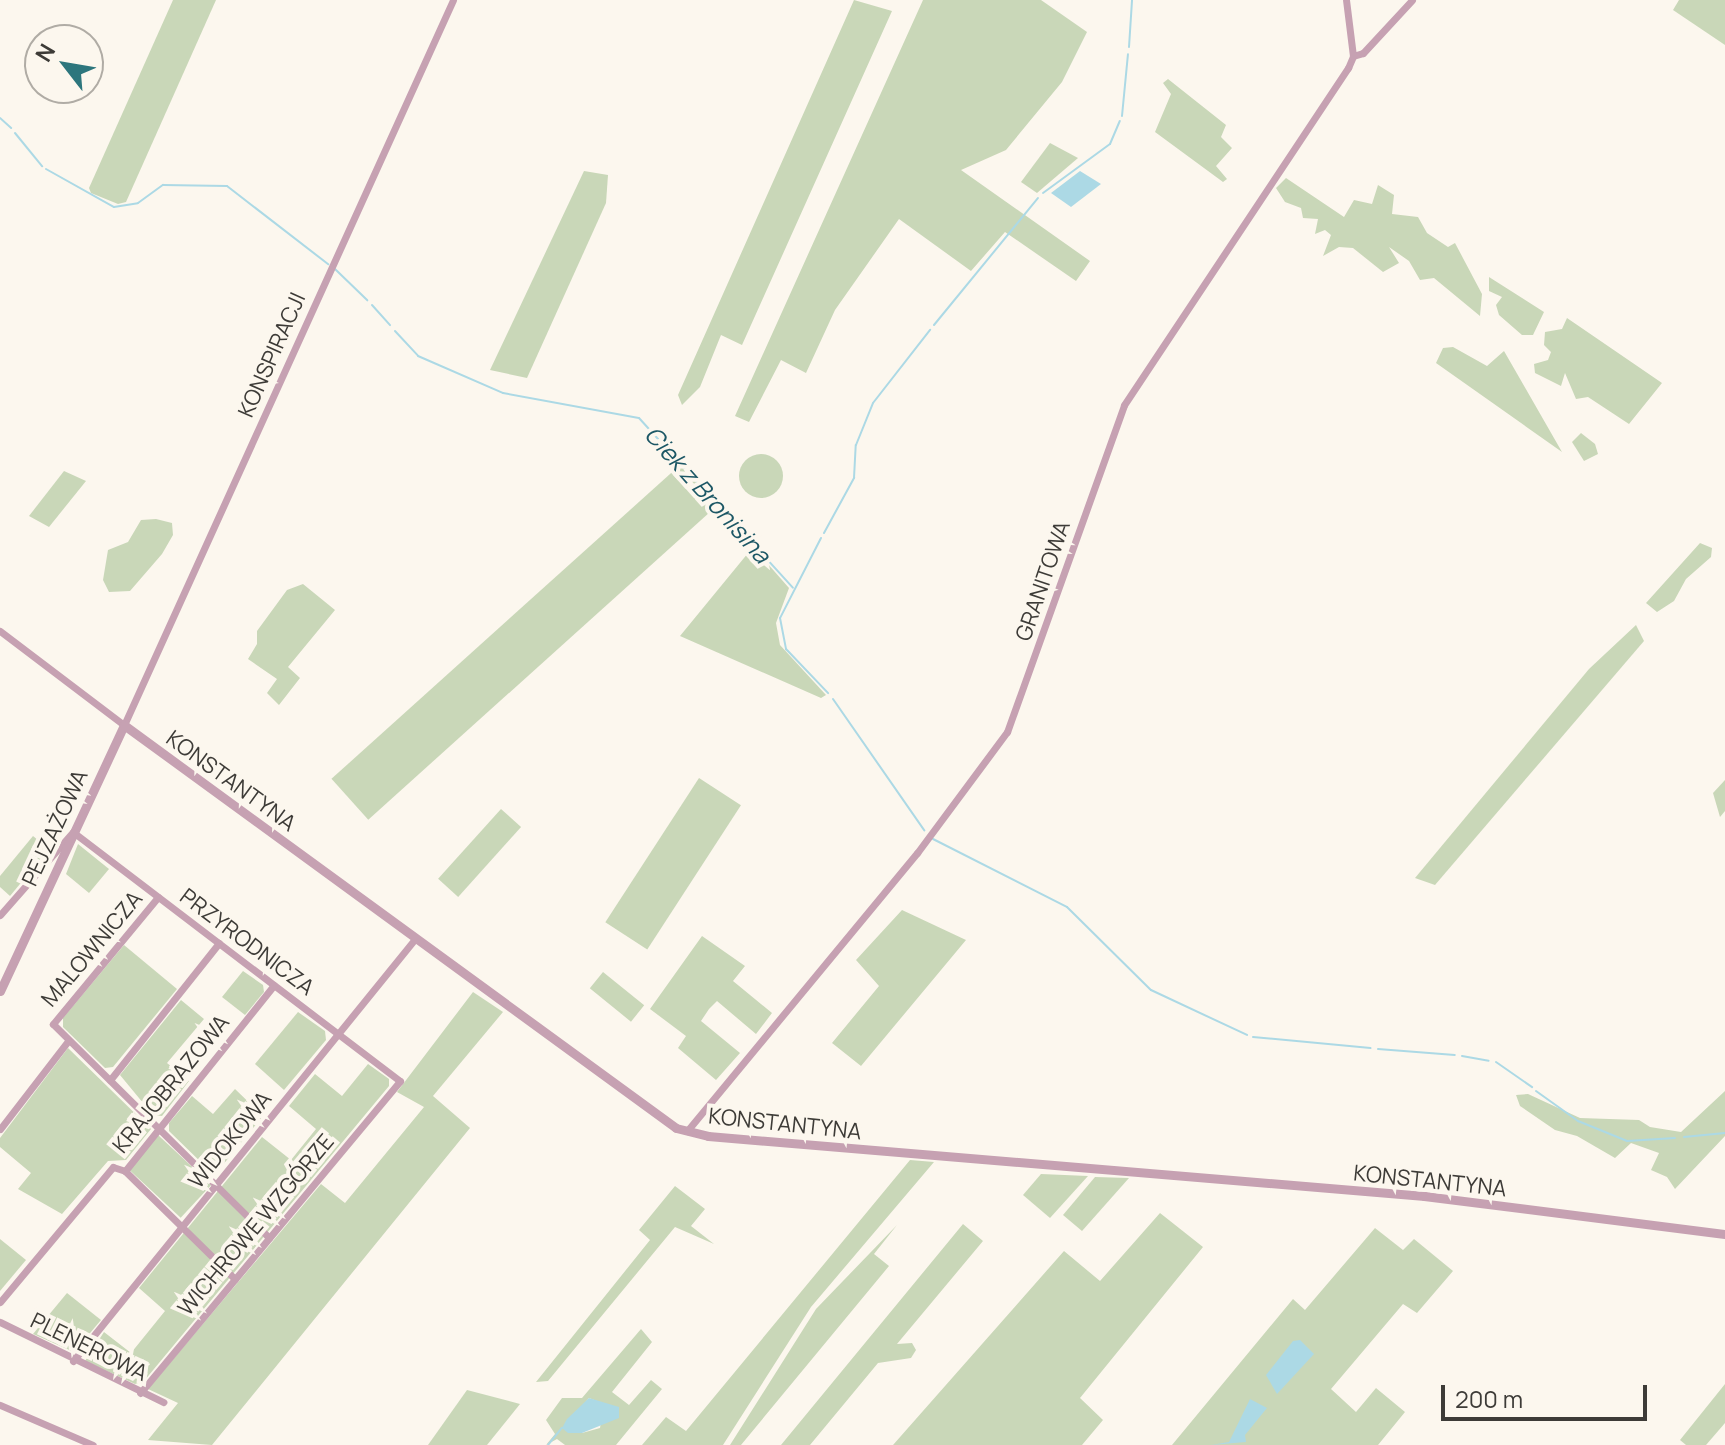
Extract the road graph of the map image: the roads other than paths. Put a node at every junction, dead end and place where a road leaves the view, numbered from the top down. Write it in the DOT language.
graph roads {
  1 [pos="453,0"];
  2 [pos="1346,0"];
  3 [pos="1412,0"];
  4 [pos="1353,56"];
  5 [pos="0,631"];
  6 [pos="124,725"];
  7 [pos="73,832"];
  8 [pos="158,897"];
  9 [pos="0,915"];
  10 [pos="414,940"];
  11 [pos="219,943"];
  12 [pos="274,985"];
  13 [pos="0,991"];
  14 [pos="339,1034"];
  15 [pos="68,1041"];
  16 [pos="110,1080"];
  17 [pos="400,1081"];
  18 [pos="0,1129"];
  19 [pos="159,1129"];
  20 [pos="687,1131"];
  21 [pos="125,1171"];
  22 [pos="216,1185"];
  23 [pos="183,1227"];
  24 [pos="1725,1234"];
  25 [pos="269,1238"];
  26 [pos="235,1279"];
  27 [pos="0,1302"];
  28 [pos="0,1322"];
  29 [pos="73,1361"];
  30 [pos="140,1393"];
  31 [pos="163,1402"];
  32 [pos="0,1405"];
  33 [pos="93,1445"];
  1 -- 6 [label="street, KONSPIRACJI"];
  2 -- 4 [label="street"];
  3 -- 4 [label="street, GRANITOWA"];
  4 -- 20 [label="street, GRANITOWA"];
  5 -- 6 [label="street, KONSTANTYNA"];
  6 -- 7 [label="street, PEJZAŻOWA"];
  6 -- 10 [label="street, KONSTANTYNA"];
  7 -- 8 [label="street, PRZYRODNICZA"];
  7 -- 9 [label="street"];
  7 -- 13 [label="street, PEJZAŻOWA"];
  8 -- 11 [label="street, PRZYRODNICZA"];
  8 -- 15 [label="street, MALOWNICZA"];
  10 -- 14 [label="street, WIDOKOWA"];
  10 -- 20 [label="street, KONSTANTYNA"];
  11 -- 12 [label="street, PRZYRODNICZA"];
  11 -- 16 [label="street"];
  12 -- 14 [label="street, PRZYRODNICZA"];
  12 -- 19 [label="street, KRAJOBRAZOWA"];
  14 -- 17 [label="street, PRZYRODNICZA"];
  14 -- 22 [label="street, WIDOKOWA"];
  15 -- 16 [label="street"];
  15 -- 18 [label="street"];
  16 -- 19 [label="street"];
  17 -- 25 [label="street, WICHROWE WZGÓRZE"];
  19 -- 21 [label="street, KRAJOBRAZOWA"];
  19 -- 22 [label="street"];
  20 -- 24 [label="street, KONSTANTYNA"];
  21 -- 23 [label="street"];
  21 -- 27 [label="street, KRAJOBRAZOWA"];
  22 -- 23 [label="street, WIDOKOWA"];
  22 -- 25 [label="street"];
  23 -- 26 [label="street"];
  23 -- 29 [label="street, WIDOKOWA"];
  25 -- 26 [label="street, WICHROWE WZGÓRZE"];
  26 -- 30 [label="street, WICHROWE WZGÓRZE"];
  28 -- 29 [label="street, PLENEROWA"];
  29 -- 30 [label="street, PLENEROWA"];
  30 -- 31 [label="street, PLENEROWA"];
  32 -- 33 [label="street"];
}
